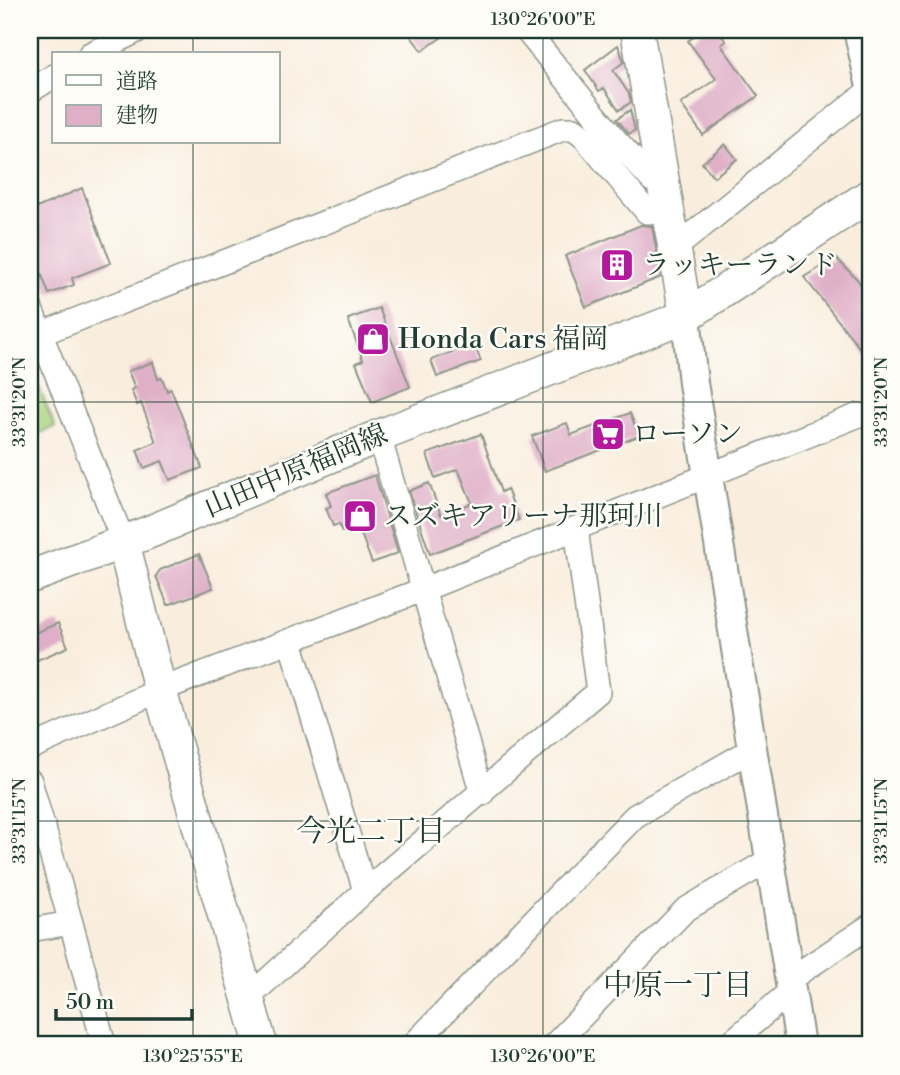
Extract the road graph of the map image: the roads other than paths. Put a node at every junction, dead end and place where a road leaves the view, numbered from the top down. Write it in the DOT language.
graph roads {
  1 [pos="137,30"];
  2 [pos="526,30"];
  3 [pos="638,30"];
  4 [pos="858,30"];
  5 [pos="94,52"];
  6 [pos="52,77"];
  7 [pos="870,82"];
  8 [pos="870,90"];
  9 [pos="30,91"];
  10 [pos="870,195"];
  11 [pos="664,196"];
  12 [pos="674,249"];
  13 [pos="30,307"];
  14 [pos="686,316"];
  15 [pos="35,335"];
  16 [pos="859,415"];
  17 [pos="379,436"];
  18 [pos="708,476"];
  19 [pos="576,528"];
  20 [pos="123,541"];
  21 [pos="30,577"];
  22 [pos="422,590"];
  23 [pos="290,641"];
  24 [pos="160,690"];
  25 [pos="30,748"];
  26 [pos="753,749"];
  27 [pos="30,780"];
  28 [pos="482,793"];
  29 [pos="771,859"];
  30 [pos="365,891"];
  31 [pos="71,923"];
  32 [pos="870,926"];
  33 [pos="30,930"];
  34 [pos="791,984"];
  35 [pos="249,997"];
  36 [pos="104,1045"];
  37 [pos="261,1045"];
  38 [pos="413,1045"];
  39 [pos="554,1045"];
  40 [pos="728,1045"];
  41 [pos="800,1045"];
  1 -- 5 [label="street"];
  2 -- 11 [label="street"];
  3 -- 11 [label="main road"];
  4 -- 7 [label="street"];
  6 -- 9 [label="street"];
  8 -- 12 [label="street"];
  10 -- 14 [label="main road, 山田中原福岡線"];
  11 -- 12 [label="main road"];
  11 -- 15 [label="street"];
  12 -- 14 [label="main road"];
  13 -- 15 [label="street"];
  14 -- 17 [label="main road, 山田中原福岡線"];
  14 -- 18 [label="street"];
  15 -- 20 [label="street"];
  16 -- 18 [label="street"];
  17 -- 20 [label="main road, 山田中原福岡線"];
  17 -- 22 [label="street"];
  18 -- 19 [label="street"];
  18 -- 26 [label="street"];
  19 -- 22 [label="street"];
  19 -- 28 [label="street"];
  20 -- 21 [label="main road, 山田中原福岡線"];
  20 -- 24 [label="main road"];
  22 -- 23 [label="street"];
  22 -- 28 [label="street"];
  23 -- 24 [label="street"];
  23 -- 30 [label="street"];
  24 -- 25 [label="street"];
  24 -- 35 [label="main road"];
  26 -- 29 [label="street"];
  26 -- 38 [label="street"];
  27 -- 31 [label="street"];
  28 -- 30 [label="street"];
  29 -- 34 [label="street"];
  29 -- 39 [label="street"];
  30 -- 35 [label="street"];
  31 -- 33 [label="street"];
  31 -- 36 [label="street"];
  32 -- 34 [label="street"];
  34 -- 40 [label="street"];
  34 -- 41 [label="street"];
  35 -- 37 [label="main road"];
}
